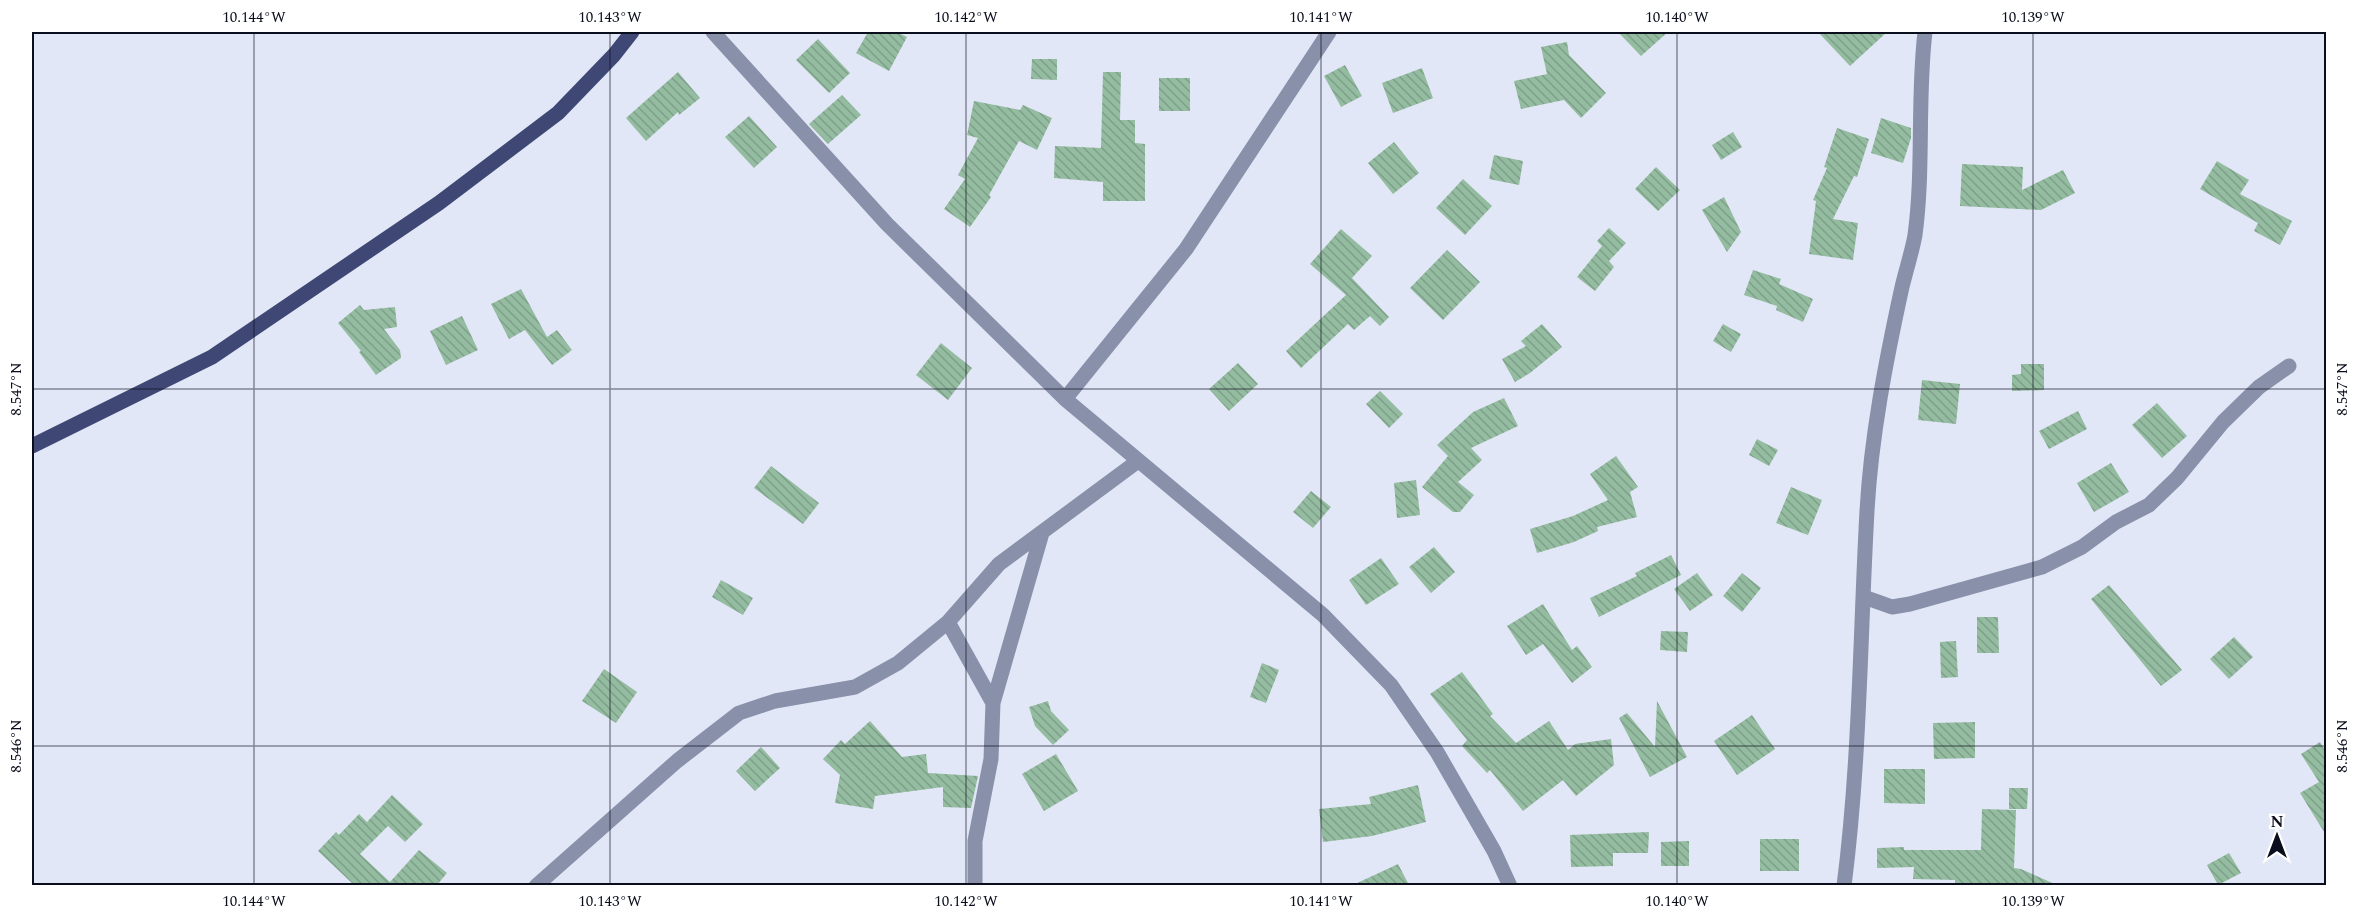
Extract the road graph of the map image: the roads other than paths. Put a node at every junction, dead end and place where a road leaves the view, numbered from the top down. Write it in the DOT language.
graph roads {
  1 [pos="632,32"];
  2 [pos="713,32"];
  3 [pos="1329,32"];
  4 [pos="1925,32"];
  5 [pos="2289,366"];
  6 [pos="1065,399"];
  7 [pos="32,446"];
  8 [pos="1137,462"];
  9 [pos="1042,533"];
  10 [pos="1864,597"];
  11 [pos="948,622"];
  12 [pos="993,703"];
  13 [pos="536,885"];
  14 [pos="975,885"];
  15 [pos="1510,885"];
  16 [pos="1844,885"];
  1 -- 7 [label="main road"];
  2 -- 6 [label="street"];
  3 -- 6 [label="street"];
  4 -- 10 [label="street"];
  5 -- 10 [label="street"];
  6 -- 8 [label="street"];
  8 -- 9 [label="street"];
  8 -- 15 [label="street"];
  9 -- 11 [label="street"];
  9 -- 12 [label="street"];
  10 -- 16 [label="street"];
  11 -- 12 [label="street"];
  11 -- 13 [label="street"];
  12 -- 14 [label="street"];
}
